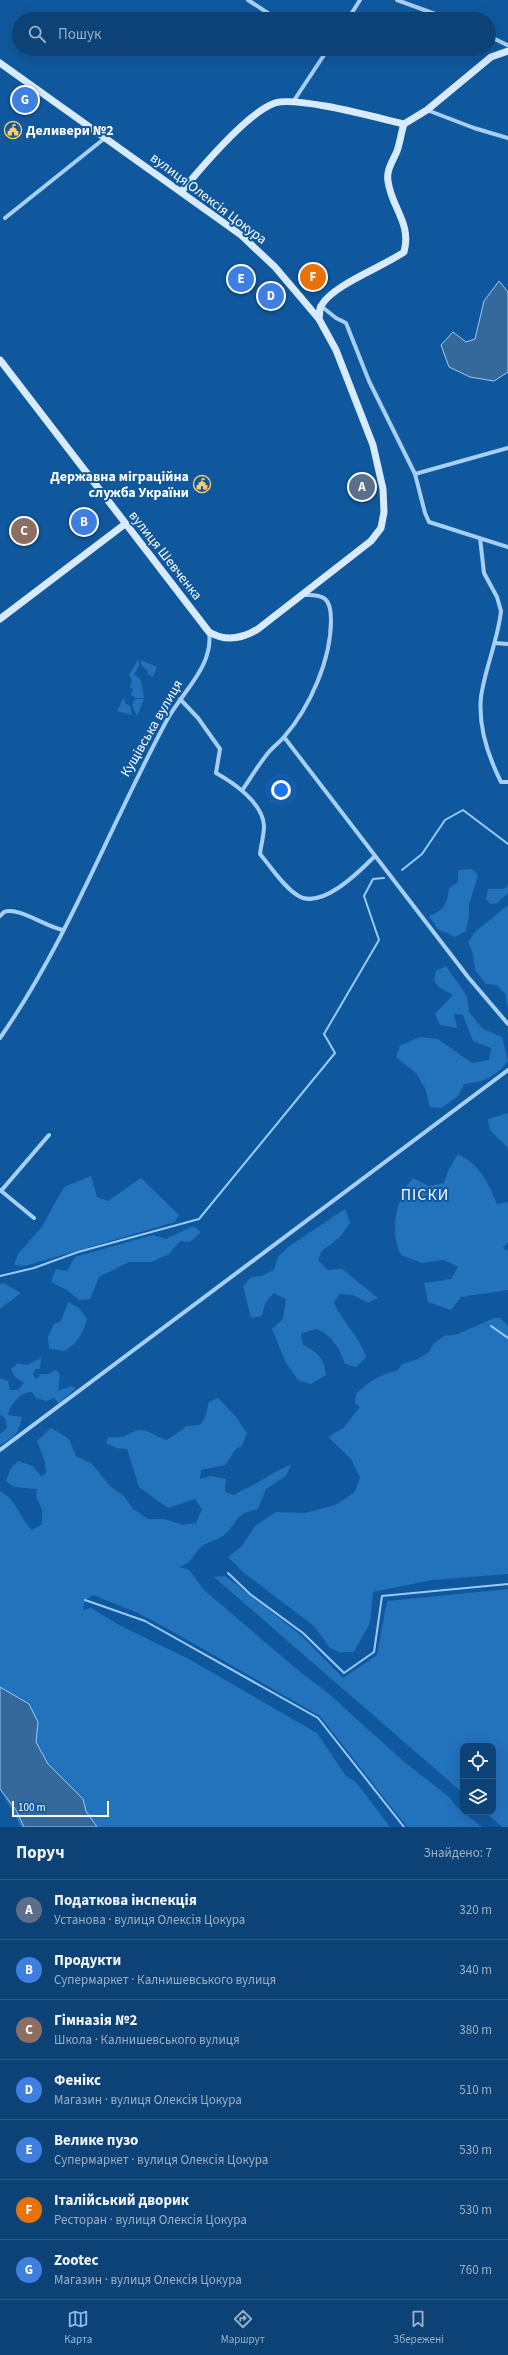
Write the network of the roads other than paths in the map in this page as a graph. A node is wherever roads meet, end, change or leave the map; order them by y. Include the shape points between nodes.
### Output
1 (248, 0) edge
2 (360, 0) edge
3 (397, 0) edge
4 (266, 12) edge
5 (352, 12) edge
6 (430, 12) edge
7 (496, 40) edge
8 (507, 47) edge
9 (496, 54) edge
10 (321, 56) edge
11 (493, 56) edge
12 (0, 64) edge
13 (292, 103) junction
14 (427, 110) junction
15 (404, 124) junction
16 (106, 138) junction
17 (508, 138) edge
18 (181, 192) junction
19 (5, 218) dead end
20 (321, 306) junction
21 (319, 319) junction
22 (0, 360) edge
23 (508, 448) edge
24 (415, 474) junction
25 (125, 524) junction
26 (480, 538) junction
27 (508, 547) edge
28 (301, 596) junction
29 (0, 619) edge
30 (209, 632) junction
31 (495, 643) junction
32 (508, 644) edge
33 (180, 699) junction
34 (284, 737) junction
35 (508, 782) edge
36 (242, 789) junction
37 (374, 857) junction
38 (0, 916) edge
39 (63, 930) junction
40 (508, 1024) edge
41 (0, 1038) edge
42 (508, 1070) edge
43 (49, 1136) dead end
44 (1, 1190) edge
45 (34, 1218) dead end
46 (0, 1450) edge

1 - 4 street
2 - 5 street
3 - 6 street
7 - 8 street
8 - 9 street
10 - 13 street
11 - 14 street
12 - 16 street, вулиця Олексія Цокура
13 - 15 street
13 - 18 street via 275,104 254,117 208,159
14 - 15 street
14 - 17 street
15 - 20 street via 387,180 403,220 407,240 404,252 349,282
16 - 18 street, вулиця Олексія Цокура
16 - 19 street
18 - 21 street, вулиця Олексія Цокура via 254,246 286,278
20 - 21 street
20 - 24 street via 346,323 374,392
21 - 28 street, вулиця Олексія Цокура via 336,350 373,445 383,489 384,512 381,528 371,541
22 - 25 street, вулиця Шевченка
23 - 24 street
24 - 26 street via 418,491 430,522
25 - 29 street
25 - 30 street, вулиця Шевченка
26 - 27 street
26 - 31 street via 484,573 497,597 501,611
28 - 30 street via 247,636 225,638
28 - 34 street via 318,594 326,599 331,607 331,626 321,674 307,703
30 - 33 street, Кущівська вулиця via 210,651 199,673
31 - 32 street
31 - 35 street via 481,697 481,720 491,763 502,782
33 - 36 street via 198,718 220,749 216,772
33 - 39 street, Кущівська вулиця via 138,774
34 - 36 street via 266,755
34 - 37 street
36 - 37 street via 257,808 264,825 260,854 298,896 308,900 323,897 355,875
37 - 40 street
38 - 39 street via 4,912 14,910 46,926
39 - 41 street, Кущівська вулиця via 36,984
42 - 46 street
43 - 44 street
44 - 45 street

